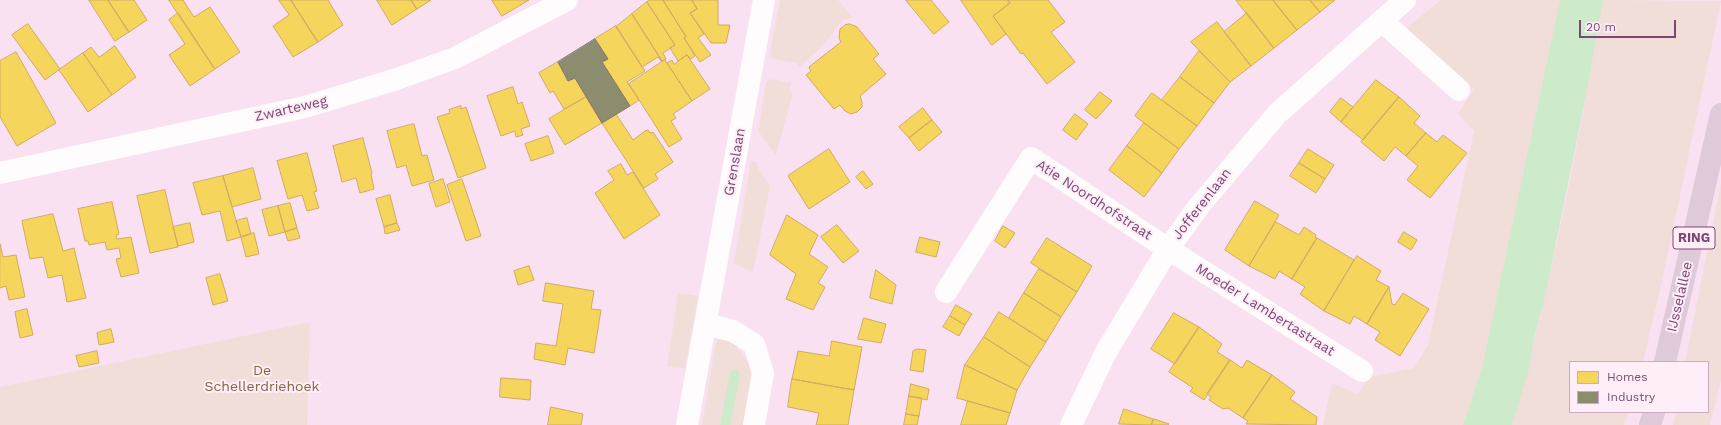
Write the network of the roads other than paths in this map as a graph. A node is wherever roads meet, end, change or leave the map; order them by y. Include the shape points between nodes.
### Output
1 (566, 0) edge
2 (764, 0) edge
3 (1405, 0) edge
4 (1382, 20) junction
5 (1459, 90) dead end
6 (1721, 114) edge
7 (0, 174) edge
8 (1168, 249) junction
9 (946, 292) dead end
10 (706, 324) junction
11 (1665, 361) edge
12 (1362, 372) dead end
13 (1654, 413) edge
14 (687, 425) edge
15 (754, 425) edge
16 (1071, 425) edge
17 (1650, 425) edge

1 - 7 street, Zwarteweg via 455,58 347,95 305,107
2 - 10 street, Grenslaan
3 - 4 street, Jofferenlaan
4 - 5 street
4 - 8 street, Jofferenlaan via 1277,114 1229,169
6 - 11 main road, IJsselallee / RING
8 - 9 street, Atie Noordhofstraat via 1031,158
8 - 12 street, Moeder Lambertastraat
8 - 16 street, Jofferenlaan via 1106,352
10 - 14 street, Grenslaan
10 - 15 street via 733,331 754,344 763,373
13 - 17 main road

